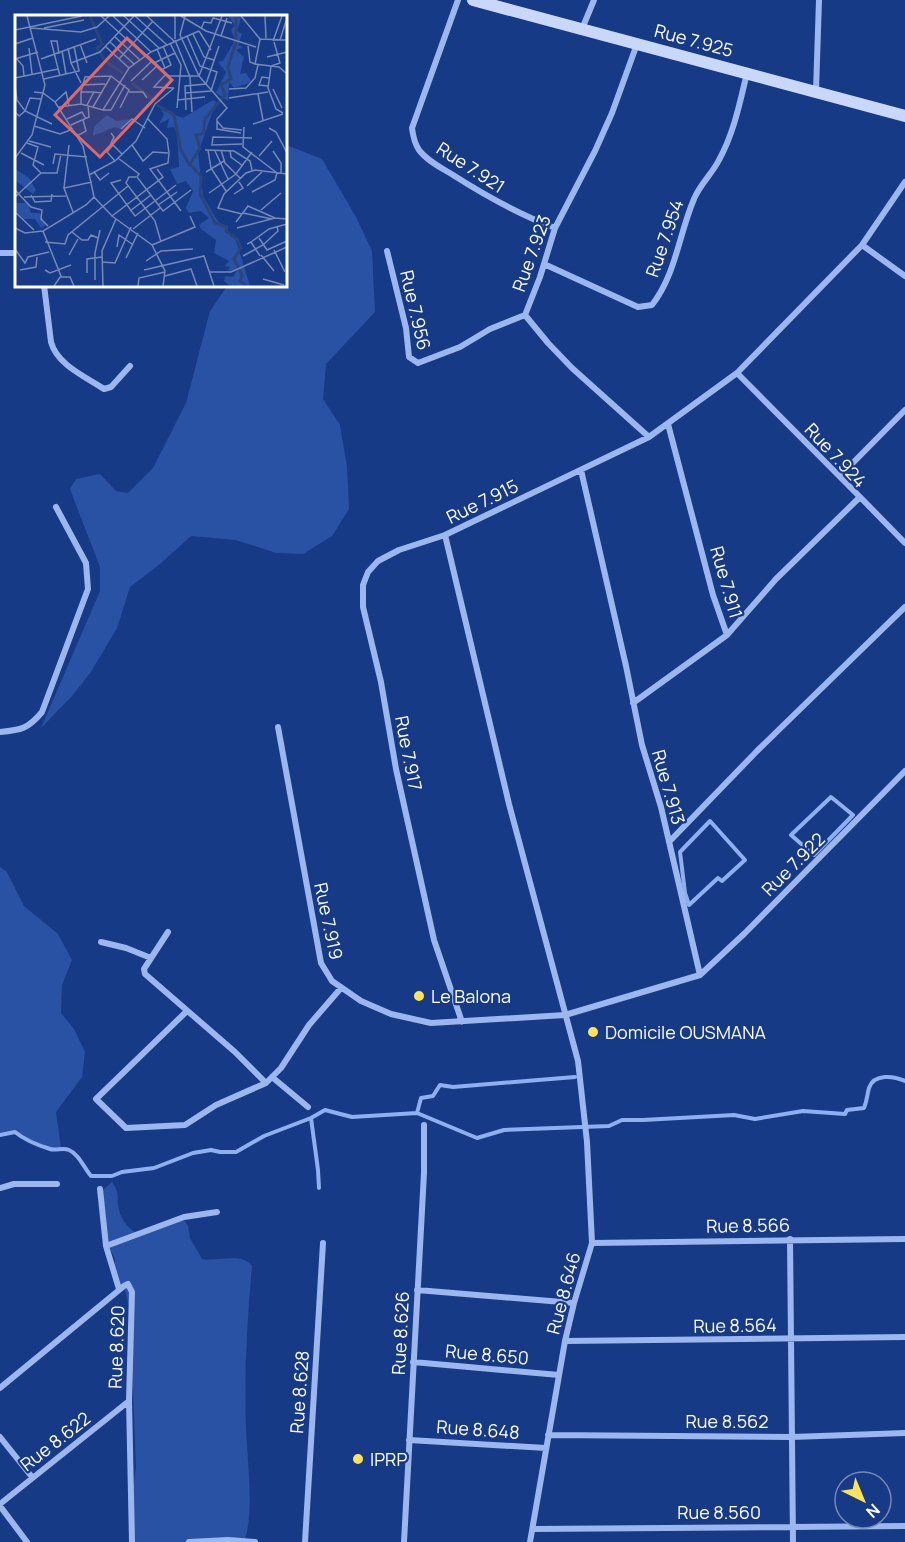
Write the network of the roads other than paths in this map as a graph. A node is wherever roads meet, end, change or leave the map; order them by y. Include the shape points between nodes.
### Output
1 (458, 0) edge
2 (473, 0) edge
3 (594, 0) edge
4 (819, 0) edge
5 (582, 29) junction
6 (638, 44) junction
7 (747, 72) junction
8 (816, 91) junction
9 (905, 116) edge
10 (905, 182) edge
11 (555, 228) junction
12 (862, 245) junction
13 (387, 251) dead end
14 (544, 264) junction
15 (905, 276) edge
16 (44, 286) edge
17 (525, 315) junction
18 (130, 366) dead end
19 (737, 373) junction
20 (905, 410) edge
21 (668, 424) junction
22 (649, 436) junction
23 (581, 470) junction
24 (840, 476) junction
25 (860, 497) junction
26 (56, 507) dead end
27 (445, 535) junction
28 (905, 543) edge
29 (905, 607) edge
30 (727, 635) junction
31 (633, 704) junction
32 (278, 727) dead end
33 (0, 732) edge
34 (905, 771) edge
35 (669, 842) junction
36 (168, 932) dead end
37 (101, 942) dead end
38 (151, 958) junction
39 (700, 975) junction
40 (342, 988) junction
41 (187, 1011) junction
42 (565, 1015) junction
43 (462, 1022) junction
44 (272, 1077) junction
45 (266, 1083) junction
46 (308, 1107) dead end
47 (424, 1125) dead end
48 (57, 1184) dead end
49 (0, 1188) edge
50 (100, 1189) dead end
51 (217, 1212) dead end
52 (790, 1239) junction
53 (905, 1239) edge
54 (323, 1243) dead end
55 (592, 1243) junction
56 (106, 1246) junction
57 (119, 1289) junction
58 (417, 1290) junction
59 (574, 1303) junction
60 (905, 1337) edge
61 (791, 1339) junction
62 (565, 1341) junction
63 (413, 1362) junction
64 (559, 1375) junction
65 (0, 1388) edge
66 (129, 1401) junction
67 (905, 1433) edge
68 (548, 1435) junction
69 (0, 1437) edge
70 (792, 1437) junction
71 (409, 1440) junction
72 (546, 1448) junction
73 (32, 1477) junction
74 (0, 1505) edge
75 (905, 1526) edge
76 (793, 1527) junction
77 (533, 1529) junction
78 (227, 1541) edge
79 (27, 1542) edge
80 (132, 1542) edge
81 (189, 1542) edge
82 (255, 1542) edge
83 (305, 1542) edge
84 (404, 1542) edge
85 (530, 1542) edge
86 (793, 1542) edge

1 - 11 street, Rue 7.921 via 412,129 414,139 419,150 481,193
2 - 5 street, Rue 7.925
3 - 5 street
4 - 8 street
5 - 6 street, Rue 7.925
6 - 7 street, Rue 7.925
6 - 11 street, Rue 7.923 via 596,151
7 - 8 street, Rue 7.925
7 - 14 street, Rue 7.954 via 720,159 694,196 678,251 652,305 638,308
8 - 9 street, Rue 7.925
10 - 12 street, Rue 7.915
11 - 14 street, Rue 7.923
12 - 15 street
12 - 19 street, Rue 7.915
13 - 17 street, Rue 7.956 via 409,357 418,363
14 - 17 street, Rue 7.923
16 - 18 street via 51,342 58,356 104,389 111,387
17 - 22 street, Rue 7.923 via 572,368
19 - 21 street, Rue 7.915
19 - 24 street, Rue 7.924
20 - 24 street
21 - 22 street, Rue 7.915
21 - 30 street, Rue 7.911
22 - 23 street, Rue 7.915
23 - 27 street, Rue 7.915
23 - 31 street, Rue 7.913
24 - 25 street, Rue 7.924
25 - 28 street
25 - 30 street, Rue 7.924 via 776,579
26 - 33 street via 86,563 88,589 42,712 22,730
27 - 42 street, Rue 7.915 via 509,804
27 - 43 street, Rue 7.917 via 378,561 363,585 363,607 434,940
29 - 35 street
30 - 31 street, Rue 7.911
31 - 35 street, Rue 7.913
32 - 40 street, Rue 7.919 via 321,963 332,981
34 - 39 street, Rue 7.922
35 - 39 street, Rue 7.913
36 - 38 street
37 - 38 street
38 - 41 street via 145,974
39 - 42 street
40 - 43 street, Rue 7.919 via 391,1014 431,1023
40 - 44 street via 309,1025
41 - 45 street
41 - 45 street via 96,1099 126,1128 185,1125 216,1105
42 - 43 street, Rue 7.919
42 - 55 street, Rue 8.646 via 580,1070
44 - 45 street
44 - 46 street
47 - 58 street, Rue 8.626
48 - 49 street via 14,1184
50 - 56 street
51 - 56 street via 184,1217
52 - 53 street, Rue 8.566
52 - 55 street, Rue 8.566
52 - 61 street
54 - 83 street, Rue 8.628
55 - 59 street, Rue 8.646
56 - 57 street
57 - 65 street, Rue 8.620
57 - 66 street, Rue 8.620 via 128,1284 132,1292
58 - 59 street
58 - 63 street, Rue 8.626
59 - 62 street, Rue 8.646
60 - 61 street, Rue 8.564
61 - 62 street, Rue 8.564
61 - 70 street
62 - 64 street, Rue 8.646
63 - 64 street, Rue 8.650
63 - 71 street, Rue 8.626
64 - 68 street, Rue 8.646
66 - 73 street, Rue 8.622
66 - 80 street, Rue 8.620
67 - 70 street, Rue 8.562
68 - 70 street, Rue 8.562
68 - 72 street, Rue 8.646
69 - 73 street
70 - 76 street
71 - 72 street, Rue 8.648
71 - 84 street, Rue 8.626
72 - 77 street, Rue 8.646
73 - 74 street, Rue 8.622
74 - 79 street, Rue 8.622
75 - 76 street, Rue 8.560
76 - 77 street, Rue 8.560
76 - 86 street
77 - 85 street, Rue 8.646
78 - 81 street
78 - 82 street

